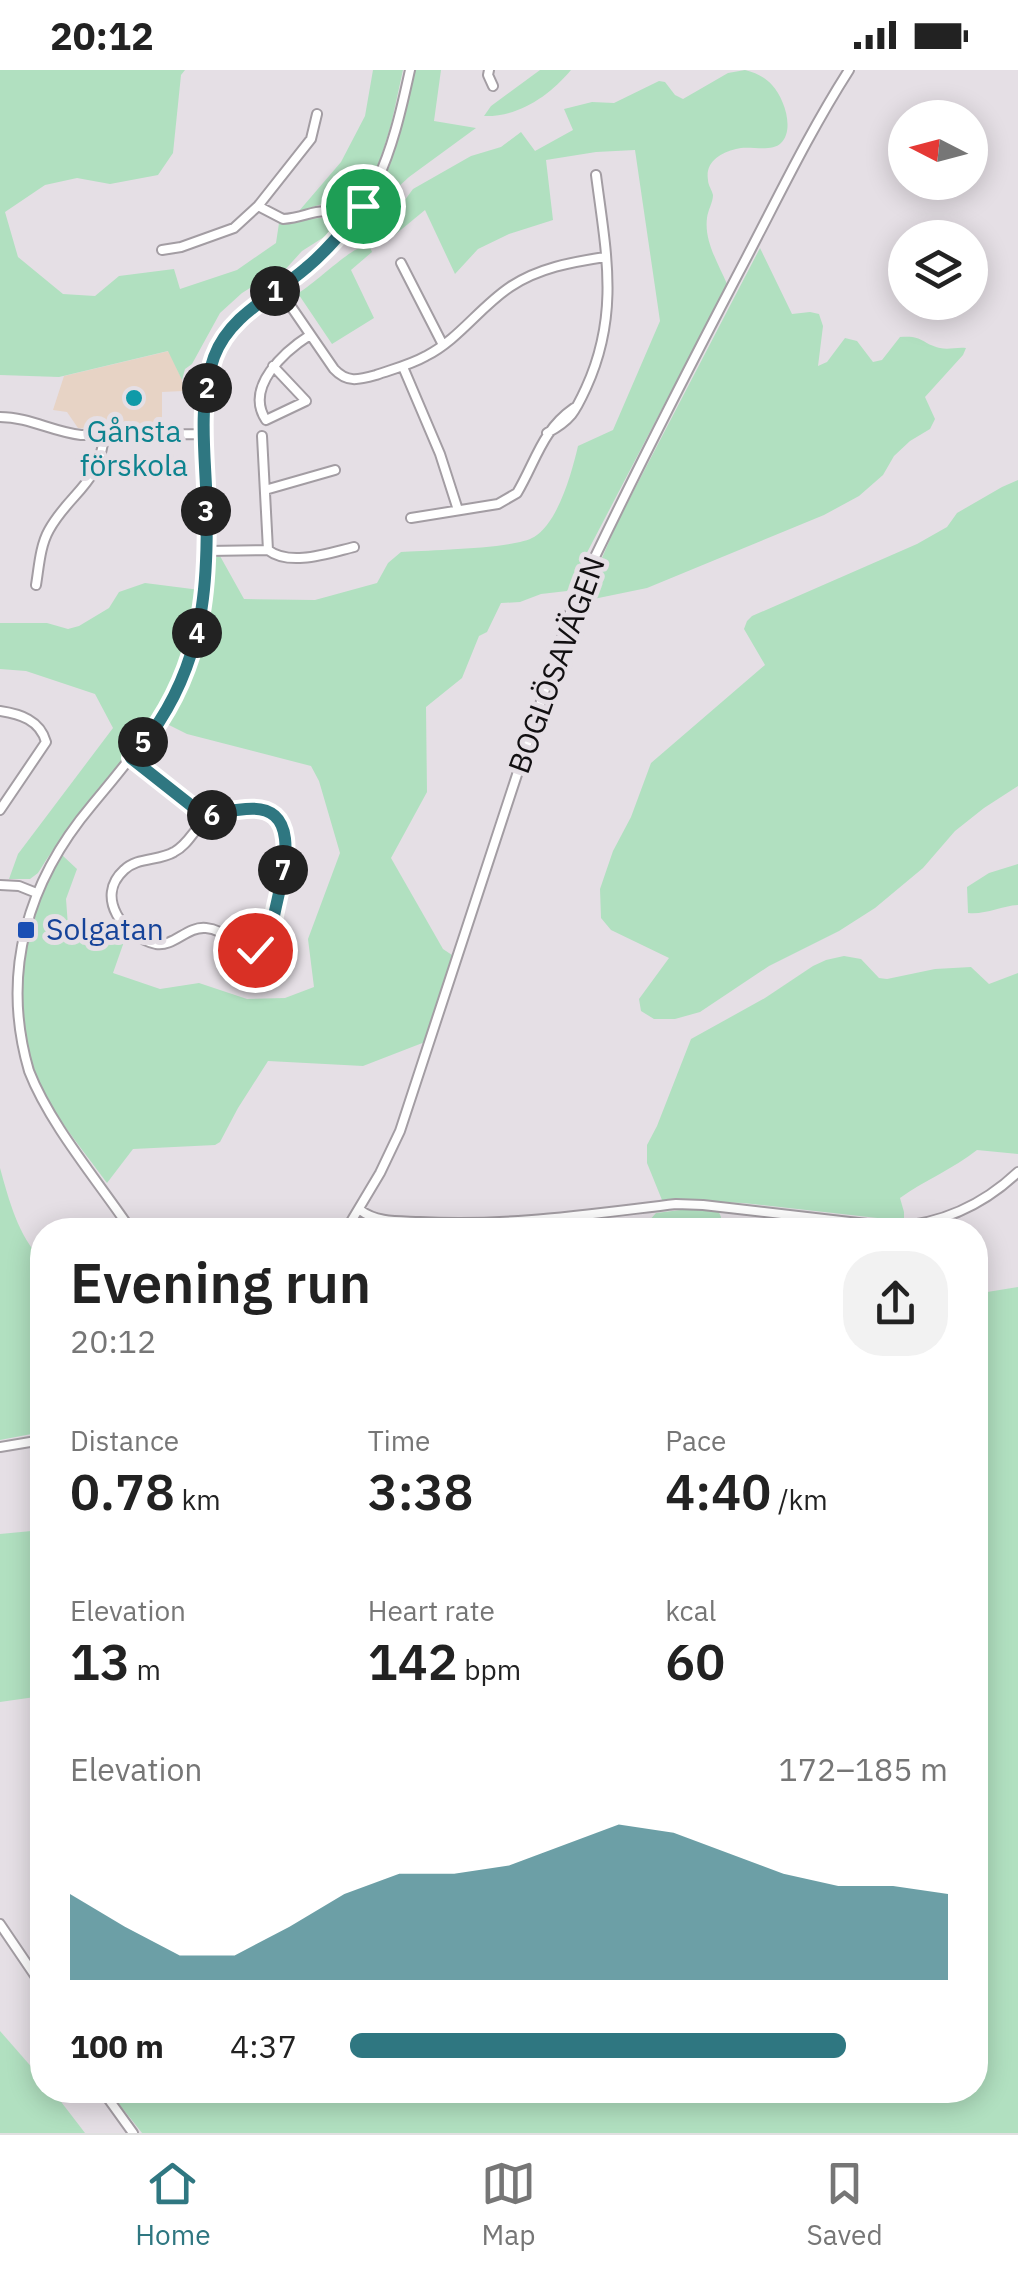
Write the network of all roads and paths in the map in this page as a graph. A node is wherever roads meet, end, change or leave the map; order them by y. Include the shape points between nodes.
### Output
1 (410, 70) edge
2 (489, 70) edge
3 (849, 70) edge
4 (494, 86) dead end
5 (317, 114) dead end
6 (596, 175) dead end
7 (258, 206) junction
8 (351, 222) junction
9 (162, 250) dead end
10 (605, 257) junction
11 (401, 264) dead end
12 (279, 289) junction
13 (310, 335) junction
14 (443, 345) junction
15 (274, 366) junction
16 (402, 367) junction
17 (0, 417) edge
18 (204, 434) junction
19 (104, 435) junction
20 (262, 436) dead end
21 (335, 470) dead end
22 (266, 490) junction
23 (458, 510) junction
24 (410, 518) dead end
25 (354, 547) dead end
26 (268, 550) junction
27 (207, 551) junction
28 (36, 584) dead end
29 (0, 711) edge
30 (131, 758) junction
31 (0, 810) edge
32 (207, 818) junction
33 (0, 885) edge
34 (34, 892) junction
35 (1018, 1172) edge
36 (360, 1210) junction
37 (122, 1218) edge
38 (354, 1218) edge
39 (375, 1218) edge
40 (561, 1218) edge
41 (815, 1218) edge
42 (946, 1218) edge
43 (30, 1442) edge
44 (0, 1447) edge
45 (0, 1924) edge
46 (30, 1968) edge
47 (111, 2103) edge
48 (133, 2133) edge

1 - 8 street via 387,162
2 - 4 street
3 - 36 street, BOGLÖSAVÄGEN via 574,601 400,1131
5 - 7 street via 311,138
6 - 10 street
7 - 8 street via 282,219 321,210
7 - 9 street via 234,228
8 - 12 street
10 - 14 street via 566,263 512,285
10 - 23 street via 606,326 578,405 547,433 517,494
11 - 14 street
12 - 13 street
12 - 18 street via 252,308 214,356
13 - 15 street
13 - 16 street via 342,378 359,380
14 - 16 street
15 - 15 street via 262,389 266,420 306,402
16 - 23 street
17 - 19 street
18 - 19 street
18 - 27 street
19 - 28 street via 93,475 44,538
20 - 22 street
21 - 22 street
22 - 26 street
23 - 24 street
25 - 26 street via 299,557
26 - 27 street
27 - 30 street via 205,595 187,664
29 - 31 street via 40,727 46,742
30 - 32 street
30 - 34 street via 57,849
32 - 32 street via 176,852 136,862 118,876 116,916 132,933 158,944 207,928 247,949 269,948 283,879 281,822 258,808
33 - 34 street
34 - 37 street via 16,965 16,1014 28,1069
35 - 42 street
36 - 38 street, BOGLÖSAVÄGEN
36 - 39 street
40 - 41 street via 676,1204
43 - 44 street
45 - 46 street
47 - 48 street

